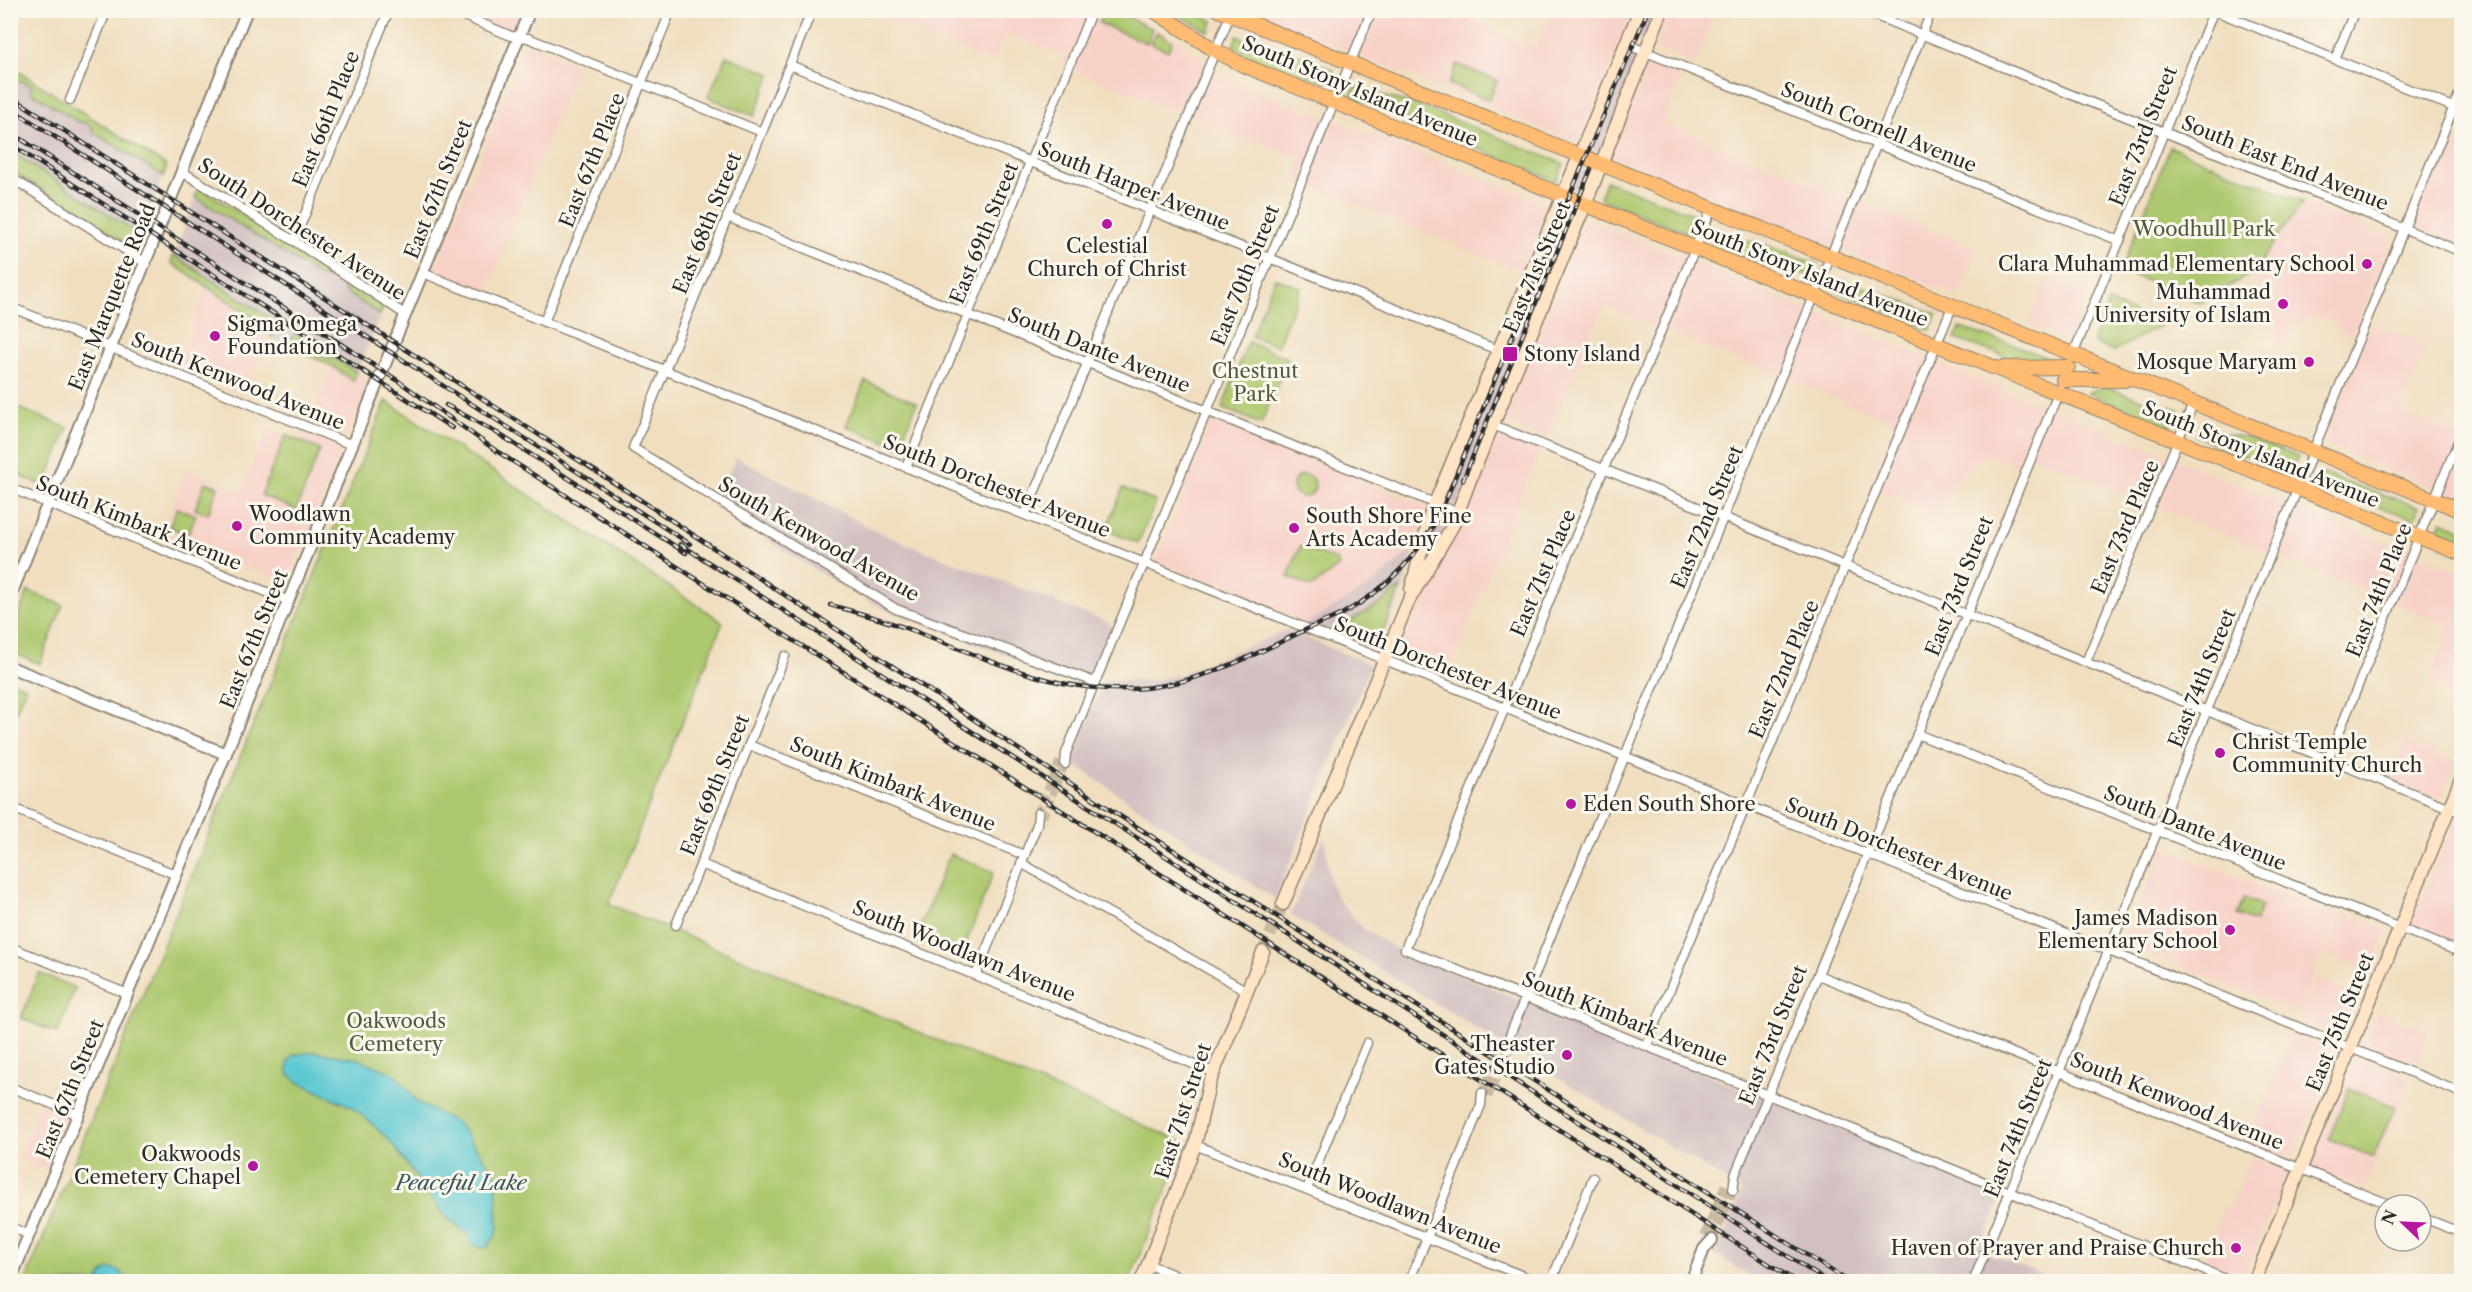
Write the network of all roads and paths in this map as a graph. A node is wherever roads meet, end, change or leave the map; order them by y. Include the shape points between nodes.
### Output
1 (107, 10) edge
2 (247, 10) edge
3 (388, 10) edge
4 (450, 10) edge
5 (530, 10) edge
6 (671, 10) edge
7 (812, 10) edge
8 (1092, 10) edge
9 (1153, 10) edge
10 (1372, 10) edge
11 (1640, 10) edge
12 (1662, 10) edge
13 (1861, 10) edge
14 (1932, 10) edge
15 (2355, 10) edge
16 (2214, 11) edge
17 (1225, 13) edge
18 (1923, 35) junction
19 (520, 37) junction
20 (1626, 44) junction
21 (1216, 51) junction
22 (1646, 51) junction
23 (2335, 59) junction
24 (790, 64) junction
25 (1350, 65) junction
26 (641, 83) junction
27 (2462, 87) edge
28 (70, 100) dead end
29 (1334, 103) junction
30 (2453, 107) junction
31 (762, 132) junction
32 (2164, 132) junction
33 (1878, 144) junction
34 (1578, 157) junction
35 (1030, 162) junction
36 (1600, 166) junction
37 (181, 171) junction
38 (10, 177) edge
39 (1561, 195) junction
40 (1585, 205) junction
41 (1149, 210) junction
42 (1711, 210) junction
43 (727, 217) junction
44 (2404, 228) junction
45 (294, 241) junction
46 (2120, 241) junction
47 (1696, 248) junction
48 (2462, 252) edge
49 (1270, 258) junction
50 (1832, 258) junction
51 (146, 263) junction
52 (423, 273) junction
53 (1816, 296) junction
54 (10, 307) edge
55 (1952, 307) junction
56 (406, 315) junction
57 (968, 315) junction
58 (544, 322) junction
59 (1936, 344) junction
60 (112, 348) junction
61 (1500, 351) junction
62 (1087, 363) junction
63 (2068, 367) junction
64 (1994, 368) junction
65 (664, 370) junction
66 (2133, 380) junction
67 (2058, 393) junction
68 (2193, 404) junction
69 (1207, 412) junction
70 (1493, 425) junction
71 (2462, 432) edge
72 (2178, 442) junction
73 (352, 445) junction
74 (633, 448) joint
75 (2313, 452) junction
76 (906, 467) junction
77 (1604, 469) junction
78 (10, 488) edge
79 (2298, 490) junction
80 (2434, 500) junction
81 (1435, 503) junction
82 (49, 504) junction
83 (2462, 511) edge
84 (1459, 513) junction
85 (1025, 515) junction
86 (1725, 517) junction
87 (2419, 537) junction
88 (2462, 554) edge
89 (1144, 563) junction
90 (1845, 566) junction
91 (10, 597) edge
92 (1409, 600) junction
93 (289, 601) junction
94 (1967, 613) junction
95 (785, 656) dead end
96 (1384, 660) junction
97 (2086, 662) junction
98 (10, 667) edge
99 (1095, 682) junction
100 (1504, 708) junction
101 (2207, 711) junction
102 (1917, 734) junction
103 (749, 744) junction
104 (226, 754) junction
105 (1625, 757) junction
106 (1064, 759) tunnel mouth
107 (2328, 759) junction
108 (2462, 777) edge
109 (1746, 805) junction
110 (10, 807) edge
111 (2449, 808) junction
112 (2462, 813) edge
113 (1041, 815) tunnel mouth
114 (2158, 831) junction
115 (1868, 854) junction
116 (1023, 859) junction
117 (701, 864) junction
118 (177, 875) junction
119 (1282, 904) tunnel mouth
120 (676, 925) dead end
121 (2400, 928) junction
122 (10, 946) edge
123 (1405, 949) joint
124 (2108, 951) junction
125 (1263, 952) tunnel mouth
126 (2462, 953) edge
127 (976, 975) junction
128 (1818, 975) junction
129 (1247, 991) junction
130 (128, 994) junction
131 (1526, 998) junction
132 (1367, 1043) dead end
133 (1647, 1045) junction
134 (1504, 1048) tunnel mouth
135 (2350, 1048) junction
136 (2059, 1071) junction
137 (1213, 1072) junction
138 (10, 1087) edge
139 (2462, 1093) edge
140 (1768, 1094) junction
141 (1485, 1095) tunnel mouth
142 (79, 1115) junction
143 (1195, 1145) junction
144 (2300, 1169) junction
145 (1593, 1178) dead end
146 (1729, 1188) tunnel mouth
147 (1307, 1190) junction
148 (2009, 1191) junction
149 (2373, 1198) edge
150 (2433, 1222) edge
151 (10, 1227) edge
152 (2462, 1233) edge
153 (30, 1235) junction
154 (1427, 1237) junction
155 (1707, 1242) tunnel mouth
156 (1148, 1264) junction
157 (10, 1281) edge
158 (1141, 1281) edge
159 (1190, 1281) edge
160 (1409, 1281) edge
161 (1538, 1281) edge
162 (1551, 1281) edge
163 (1691, 1281) edge
164 (1973, 1281) edge
165 (2233, 1281) edge
166 (2253, 1281) edge

1 - 28 street
2 - 37 street, East Marquette Road
3 - 45 street, East 66th Place
4 - 19 street
5 - 19 street, East 67th Street
6 - 26 street, East 67th Place
7 - 24 street, East 68th Street
8 - 35 street, East 69th Street
9 - 21 highway, South Stony Island Avenue
10 - 25 street, East 70th Street
11 - 20 main road, East 71st Street
12 - 22 main road, East 71st Street
13 - 18 street, South East End Avenue
14 - 18 street, East 72nd Street
15 - 23 street
16 - 23 street
16 - 32 street, East 73rd Street
17 - 21 street
17 - 25 highway, South Stony Island Avenue
18 - 32 street, South East End Avenue
18 - 33 street, East 72nd Street
19 - 26 street
19 - 52 street, East 67th Street
20 - 22 street, South Cornell Avenue
20 - 34 main road, East 71st Street
21 - 29 highway, South Stony Island Avenue
21 - 41 street
22 - 33 street, South Cornell Avenue
22 - 36 main road, East 71st Street
23 - 30 street
24 - 31 street, East 68th Street
24 - 35 street, South Harper Avenue
25 - 29 street, East 70th Street
25 - 34 highway, South Stony Island Avenue
26 - 31 street
26 - 58 street, East 67th Place
27 - 30 street, East 74th Street
29 - 39 highway, South Stony Island Avenue
29 - 49 street, East 70th Street
30 - 44 street, East 74th Street
31 - 43 street, East 68th Street
32 - 44 street, South East End Avenue
32 - 46 street, East 73rd Street
33 - 46 street, South Cornell Avenue
33 - 50 street, East 72nd Street
34 - 36 highway, South Stony Island Avenue
34 - 39 main road, East 71st Street
35 - 41 street, South Harper Avenue
35 - 57 street, East 69th Street
36 - 40 main road, East 71st Street
36 - 42 highway, South Stony Island Avenue
37 - 45 street, South Dorchester Avenue
37 - 51 street, East Marquette Road
38 - 51 street
39 - 40 highway, South Stony Island Avenue
39 - 61 main road, East 71st Street
40 - 47 highway, South Stony Island Avenue
40 - 70 main road, East 71st Street
41 - 49 street, South Harper Avenue
41 - 62 street
42 - 47 street, East 71st Place
42 - 50 highway, South Stony Island Avenue
43 - 57 street, South Dante Avenue
43 - 65 street, East 68th Street
44 - 48 street, South East End Avenue
44 - 75 street, East 74th Street
45 - 56 street, South Dorchester Avenue
46 - 63 street, East 73rd Street
47 - 53 highway, South Stony Island Avenue
47 - 77 street, East 71st Place
49 - 61 street, South Harper Avenue
49 - 69 street, East 70th Street
50 - 53 street, East 72nd Street
50 - 55 highway, South Stony Island Avenue
51 - 60 street, East Marquette Road
52 - 56 street, East 67th Street
52 - 58 street, South Dorchester Avenue
53 - 59 highway, South Stony Island Avenue
53 - 86 street, East 72nd Street
54 - 60 street, South Kenwood Avenue
55 - 59 street, East 72nd Place
55 - 63 highway, South Stony Island Avenue
56 - 73 street, East 67th Street
57 - 62 street, South Dante Avenue
57 - 76 street, East 69th Street
58 - 65 street, South Dorchester Avenue
59 - 64 highway, South Stony Island Avenue
59 - 90 street, East 72nd Place
60 - 73 street, South Kenwood Avenue
60 - 82 street, East Marquette Road
61 - 81 main road, East 71st Street
62 - 69 street, South Dante Avenue
62 - 85 street
63 - 64 highway
63 - 66 highway
63 - 66 highway, South Stony Island Avenue
63 - 67 street, East 73rd Street
64 - 67 highway, South Stony Island Avenue
65 - 74 street, East 68th Street
65 - 76 street, South Dorchester Avenue
66 - 68 highway, South Stony Island Avenue
67 - 72 highway, South Stony Island Avenue
67 - 94 street, East 73rd Street
68 - 72 street, East 73rd Place
68 - 75 highway, South Stony Island Avenue
69 - 81 street, South Dante Avenue
69 - 89 street, East 70th Street
70 - 77 street
70 - 84 main road, East 71st Street
71 - 80 street, East 74th Place
72 - 79 highway, South Stony Island Avenue
72 - 97 street, East 73rd Place
73 - 93 street, East 67th Street
74 - 99 street, South Kenwood Avenue via 896,609
75 - 79 street, East 74th Street
75 - 80 highway, South Stony Island Avenue
76 - 85 street, South Dorchester Avenue
77 - 86 street
77 - 100 street, East 71st Place
78 - 82 street, South Kimbark Avenue
79 - 87 highway, South Stony Island Avenue
79 - 101 street, East 74th Street
80 - 83 highway, South Stony Island Avenue
80 - 87 street, East 74th Place
81 - 84 street, South Dante Avenue
81 - 92 main road, East 71st Street
82 - 91 street, East Marquette Road
82 - 93 street, South Kimbark Avenue
84 - 92 main road, East 71st Street
85 - 89 street, South Dorchester Avenue
86 - 90 street
86 - 105 street, East 72nd Street
87 - 88 highway, South Stony Island Avenue
87 - 107 street, East 74th Place
89 - 96 street, South Dorchester Avenue
89 - 99 street, East 70th Street
90 - 94 street
90 - 109 street, East 72nd Place
92 - 96 main road, East 71st Street
93 - 104 street, East 67th Street
94 - 97 street
94 - 102 street, East 73rd Street
95 - 103 street, East 69th Street
96 - 100 street, South Dorchester Avenue
96 - 119 main road, East 71st Street
97 - 101 street
98 - 104 street
99 - 106 street, East 70th Street
100 - 105 street, South Dorchester Avenue
100 - 123 street, East 71st Place
101 - 107 street
101 - 114 street, East 74th Street
102 - 114 street, South Dante Avenue
102 - 115 street, East 73rd Street
103 - 116 street, South Kimbark Avenue
103 - 117 street, East 69th Street
104 - 118 street, East 67th Street
105 - 109 street, South Dorchester Avenue
105 - 131 street, East 72nd Street
107 - 111 street
108 - 111 main road, East 75th Street
109 - 115 street, South Dorchester Avenue
109 - 133 street, East 72nd Place
110 - 118 street
111 - 112 street
111 - 121 main road, East 75th Street
113 - 116 street
114 - 121 street, South Dante Avenue
114 - 124 street, East 74th Street
115 - 124 street, South Dorchester Avenue
115 - 128 street, East 73rd Street
116 - 127 street
116 - 129 street, South Kimbark Avenue
117 - 120 street, East 69th Street
117 - 127 street, South Woodlawn Avenue
118 - 130 street, East 67th Street
121 - 126 street, South Dante Avenue
121 - 135 main road, East 75th Street
122 - 130 street
123 - 131 street, South Kimbark Avenue
124 - 135 street, South Dorchester Avenue
124 - 136 street, East 74th Street
125 - 129 main road, East 71st Street
127 - 137 street, South Woodlawn Avenue
128 - 136 street, South Kenwood Avenue
128 - 140 street, East 73rd Street
129 - 137 main road, East 71st Street
130 - 142 street, East 67th Street
131 - 133 street, South Kimbark Avenue
131 - 134 street, East 72nd Street
132 - 147 street
133 - 140 street, South Kimbark Avenue
135 - 139 street, South Dorchester Avenue
135 - 144 main road, East 75th Street
136 - 144 street, South Kenwood Avenue
136 - 148 street, East 74th Street
137 - 143 main road, East 71st Street
138 - 142 street
140 - 146 street, East 73rd Street
140 - 148 street, South Kimbark Avenue
141 - 154 street
142 - 153 street, East 67th Street
143 - 147 street, South Woodlawn Avenue
143 - 156 main road, East 71st Street
144 - 149 street, South Kenwood Avenue
144 - 166 main road, East 75th Street
145 - 162 street
147 - 154 street, South Woodlawn Avenue
148 - 164 street, East 74th Street
148 - 165 street, South Kimbark Avenue
150 - 152 street
151 - 153 street
153 - 157 street, East 67th Street
154 - 160 street
154 - 161 street, South Woodlawn Avenue
155 - 163 street
156 - 158 main road, East 71st Street
156 - 159 street

